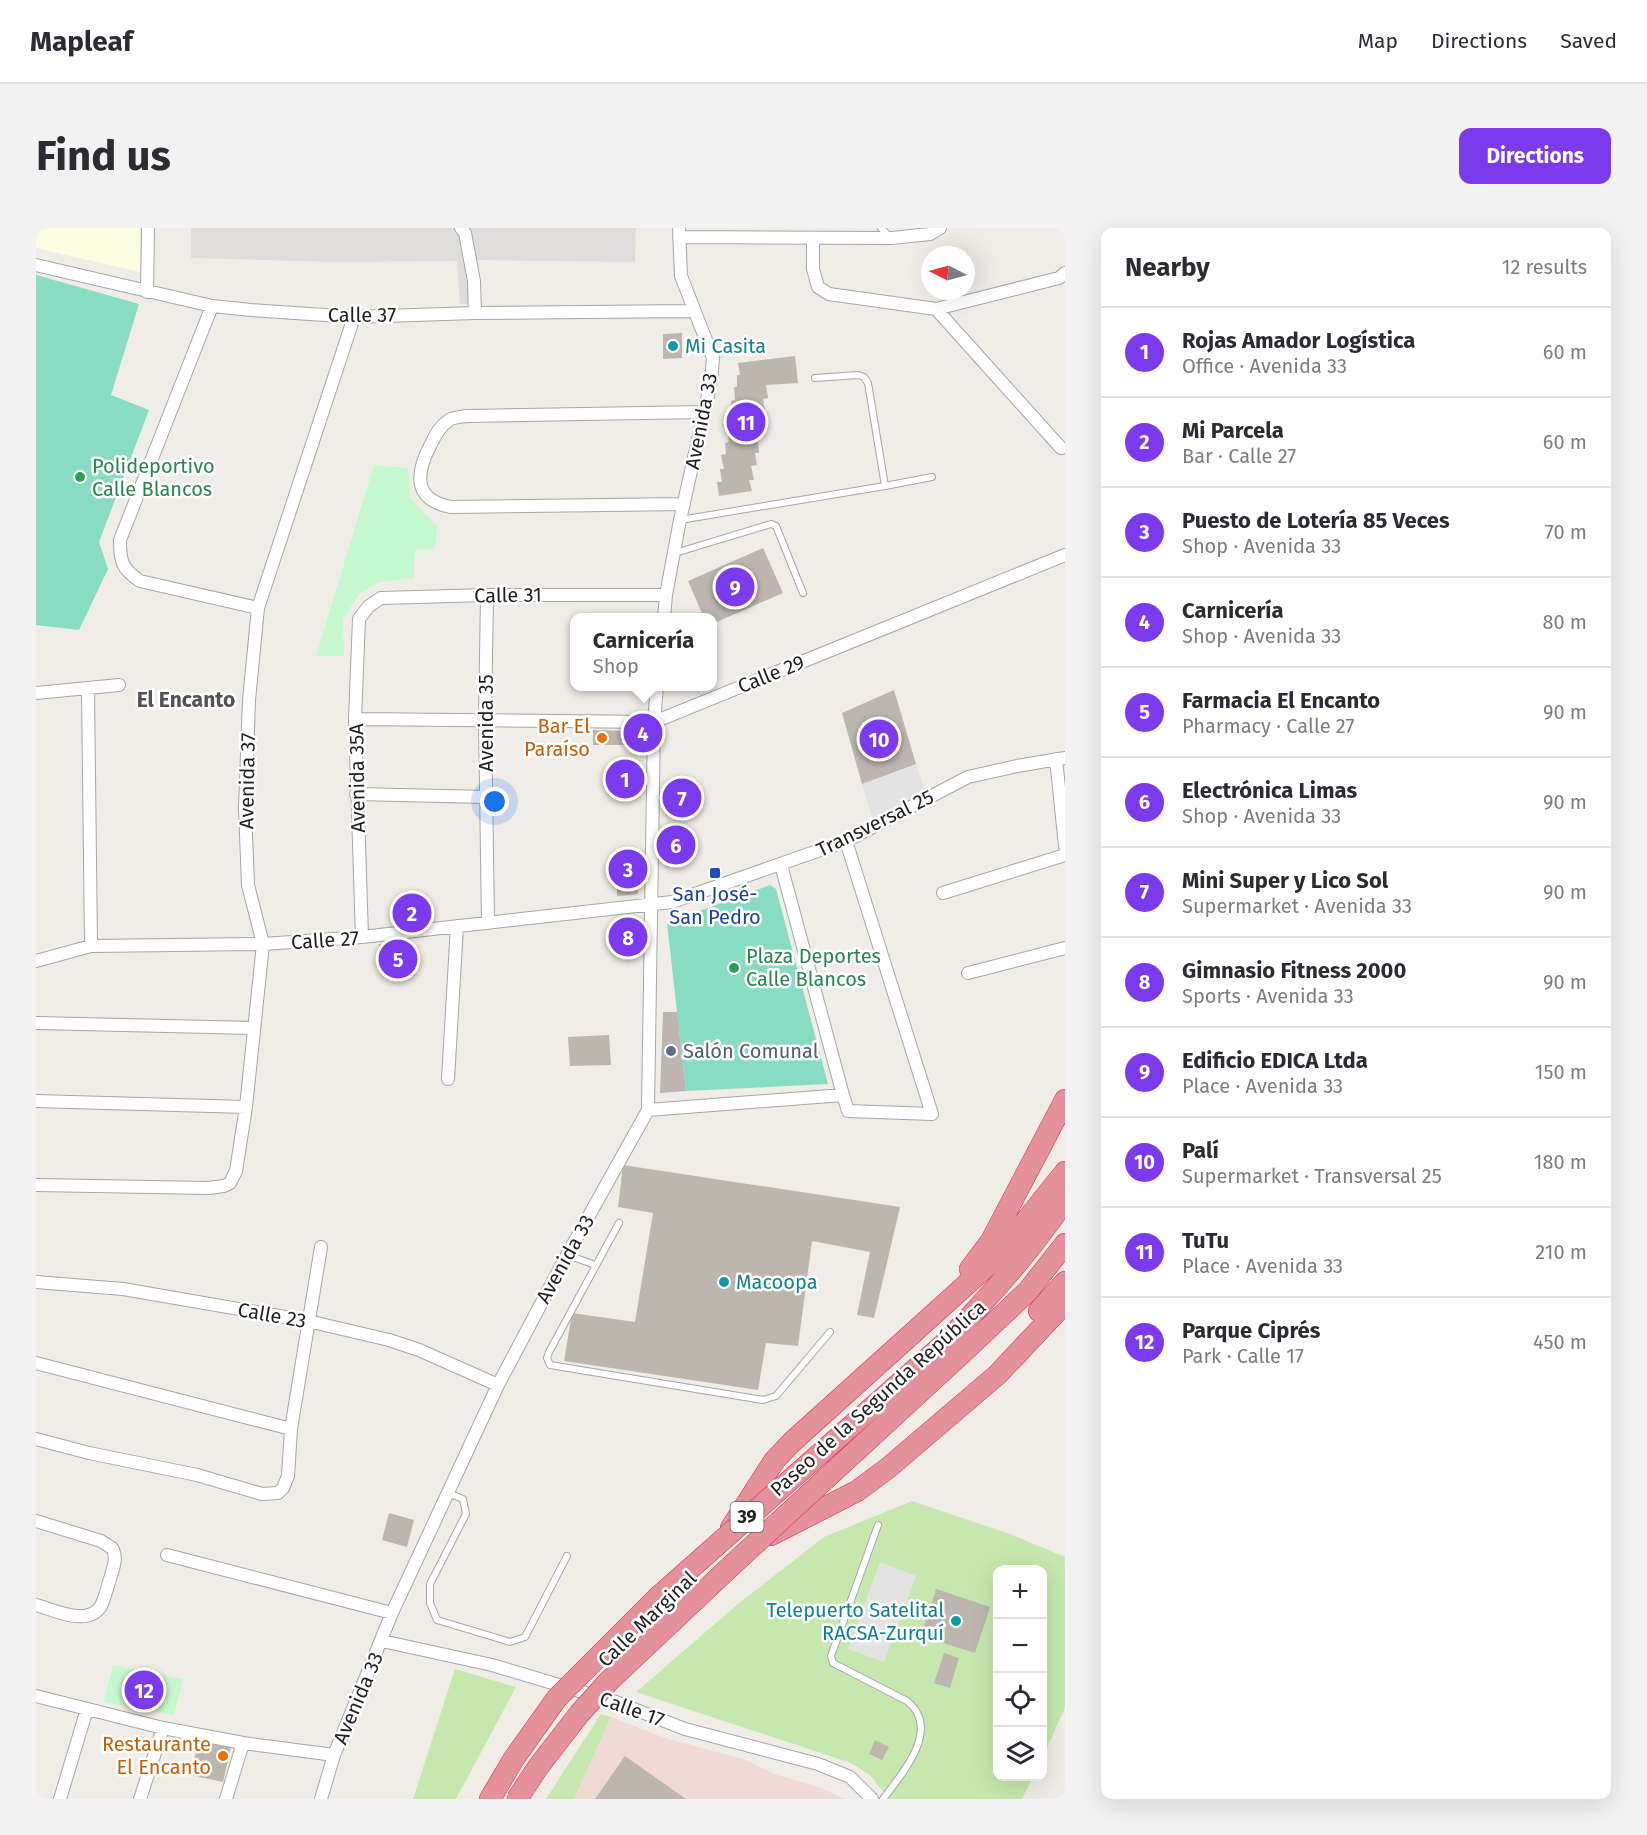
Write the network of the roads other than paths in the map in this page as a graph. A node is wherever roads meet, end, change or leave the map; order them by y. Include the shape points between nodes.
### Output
1 (148, 228) edge
2 (461, 228) edge
3 (880, 228) edge
4 (940, 228) edge
5 (679, 232) edge
6 (892, 238) junction
7 (813, 239) junction
8 (36, 265) edge
9 (1063, 278) edge
10 (147, 292) junction
11 (212, 306) junction
12 (936, 309) junction
13 (693, 310) junction
14 (475, 313) junction
15 (354, 317) junction
16 (815, 378) dead end
17 (704, 412) junction
18 (1061, 448) dead end
19 (932, 477) dead end
20 (885, 486) junction
21 (684, 504) junction
22 (680, 520) junction
23 (674, 553) junction
24 (1065, 555) edge
25 (803, 592) dead end
26 (487, 595) junction
27 (666, 595) junction
28 (258, 608) junction
29 (664, 613) edge
30 (359, 619) joint
31 (119, 685) dead end
32 (88, 688) junction
33 (657, 691) edge
34 (36, 693) edge
35 (355, 719) junction
36 (485, 719) junction
37 (654, 722) junction
38 (1061, 758) edge
39 (356, 794) junction
40 (486, 797) junction
41 (846, 841) junction
42 (1065, 846) edge
43 (1065, 855) edge
44 (781, 865) junction
45 (943, 893) dead end
46 (651, 905) junction
47 (488, 923) junction
48 (457, 926) junction
49 (362, 937) junction
50 (263, 944) junction
51 (91, 946) junction
52 (1065, 948) edge
53 (36, 961) edge
54 (968, 973) dead end
55 (36, 1023) edge
56 (254, 1028) junction
57 (448, 1079) dead end
58 (843, 1095) junction
59 (1065, 1100) edge
60 (36, 1101) edge
61 (246, 1107) junction
62 (648, 1110) junction
63 (1065, 1172) edge
64 (36, 1185) edge
65 (1065, 1200) edge
66 (619, 1223) dead end
67 (1065, 1244) edge
68 (321, 1247) dead end
69 (567, 1255) junction
70 (595, 1265) junction
71 (36, 1282) edge
72 (1065, 1282) edge
73 (1065, 1303) edge
74 (308, 1321) junction
75 (922, 1325) junction
76 (830, 1332) dead end
77 (951, 1350) junction
78 (36, 1363) edge
79 (498, 1385) junction
80 (945, 1418) junction
81 (291, 1429) junction
82 (36, 1439) edge
83 (448, 1493) junction
84 (36, 1521) edge
85 (878, 1525) dead end
86 (167, 1555) dead end
87 (567, 1556) dead end
88 (717, 1560) junction
89 (36, 1605) edge
90 (392, 1613) junction
91 (382, 1641) junction
92 (580, 1691) junction
93 (36, 1696) edge
94 (87, 1709) junction
95 (163, 1728) junction
96 (243, 1743) junction
97 (334, 1755) junction
98 (60, 1799) edge
99 (140, 1799) edge
100 (226, 1799) edge
101 (321, 1799) edge
102 (490, 1799) edge
103 (498, 1799) edge
104 (508, 1799) edge
105 (518, 1799) edge
106 (872, 1799) edge
107 (883, 1799) edge

1 - 10 street
2 - 14 street via 474,281
3 - 6 lane
4 - 6 street via 930,234
5 - 7 street
5 - 13 street, Avenida 33 via 681,276
6 - 7 street
7 - 12 street via 813,269 818,287 829,294
8 - 10 street, Calle 37
9 - 12 street
10 - 11 street, Calle 37
11 - 15 street, Calle 37
11 - 28 street via 120,540 120,558 128,573 141,581
12 - 18 street
13 - 14 street, Calle 37
13 - 17 street, Avenida 33 via 712,358
14 - 15 street, Calle 37
15 - 28 street, Avenida 37
16 - 20 lane via 858,375 868,383
17 - 21 street, Avenida 33
17 - 21 street via 452,418 439,429 420,475 423,493 435,504 451,507
19 - 20 lane
20 - 22 lane
21 - 22 street, Avenida 33
22 - 23 street, Avenida 33
23 - 25 lane via 771,524 776,526
23 - 27 street, Avenida 33
24 - 37 street, Calle 29
26 - 27 street, Calle 31
26 - 30 street, Calle 31 via 381,598
26 - 36 street, Avenida 35
27 - 29 street, Avenida 33
28 - 50 street, Avenida 37 via 249,700 245,808 248,885
30 - 35 street, Avenida 35A
31 - 32 street
32 - 34 street
32 - 51 street
33 - 37 street, Avenida 33
35 - 36 street, Calle 29
35 - 39 street, Avenida 35A
36 - 37 street, Calle 29
36 - 40 street, Avenida 35
37 - 46 street, Avenida 33
38 - 41 street, Transversal 25 via 968,777
38 - 42 street
39 - 40 street
39 - 49 street, Avenida 35A
40 - 47 street, Avenida 35
41 - 44 street, Transversal 25
41 - 58 street via 932,1114 848,1111
43 - 45 street
44 - 46 street, Transversal 25 via 672,902
44 - 58 street
46 - 47 street, Calle 27
46 - 62 street, Avenida 33
47 - 48 street, Calle 27
48 - 49 street, Calle 27
48 - 57 street
49 - 50 street, Calle 27
50 - 51 street, Calle 27
50 - 56 street, Avenida 37
51 - 53 street, Calle 27
52 - 54 street
55 - 56 street
56 - 61 street, Avenida 37
58 - 62 street
59 - 75 highway via 991,1241
60 - 61 street
61 - 64 street, Avenida 37 via 236,1171 224,1186
62 - 69 street, Avenida 33
63 - 75 highway via 997,1257
65 - 77 highway, Paseo de la Segunda República / 39
66 - 70 lane
67 - 77 highway, Paseo de la Segunda República / 39 via 1028,1291
68 - 74 street
69 - 70 lane
69 - 79 street, Avenida 33
70 - 76 lane via 549,1352 548,1362 553,1366 763,1400 776,1396
71 - 74 street, Calle 23 via 123,1289
72 - 80 highway
73 - 80 highway via 998,1375
74 - 79 street, Calle 23 via 419,1350
74 - 81 street
75 - 88 highway via 774,1461
77 - 102 highway, Paseo de la Segunda República / 39, bridge via 665,1590 557,1698
77 - 105 highway, Paseo de la Segunda República / 39, bridge via 609,1681 538,1767
78 - 81 street
79 - 83 street, Avenida 33
80 - 88 highway via 856,1491
81 - 82 street via 288,1476 283,1488 262,1494 197,1475
83 - 87 lane via 464,1499 466,1514 430,1584 430,1603 437,1620 510,1642 525,1637
83 - 90 street, Avenida 33
84 - 89 street via 101,1541 114,1550 104,1598 92,1615 80,1617
85 - 107 lane via 831,1656 835,1664 907,1701 918,1718 918,1745 908,1766
86 - 90 street
88 - 92 street, Calle Marginal
90 - 91 street, Avenida 33
91 - 92 street, Calle 17 via 492,1665
91 - 97 street, Avenida 33
92 - 103 street, Calle Marginal
92 - 104 street, Calle Marginal
92 - 106 street, Calle 17 via 685,1728 833,1769 850,1777
93 - 94 street
94 - 95 street
94 - 98 street
95 - 96 street
95 - 99 street
96 - 97 street
96 - 100 street
97 - 101 street, Avenida 33

